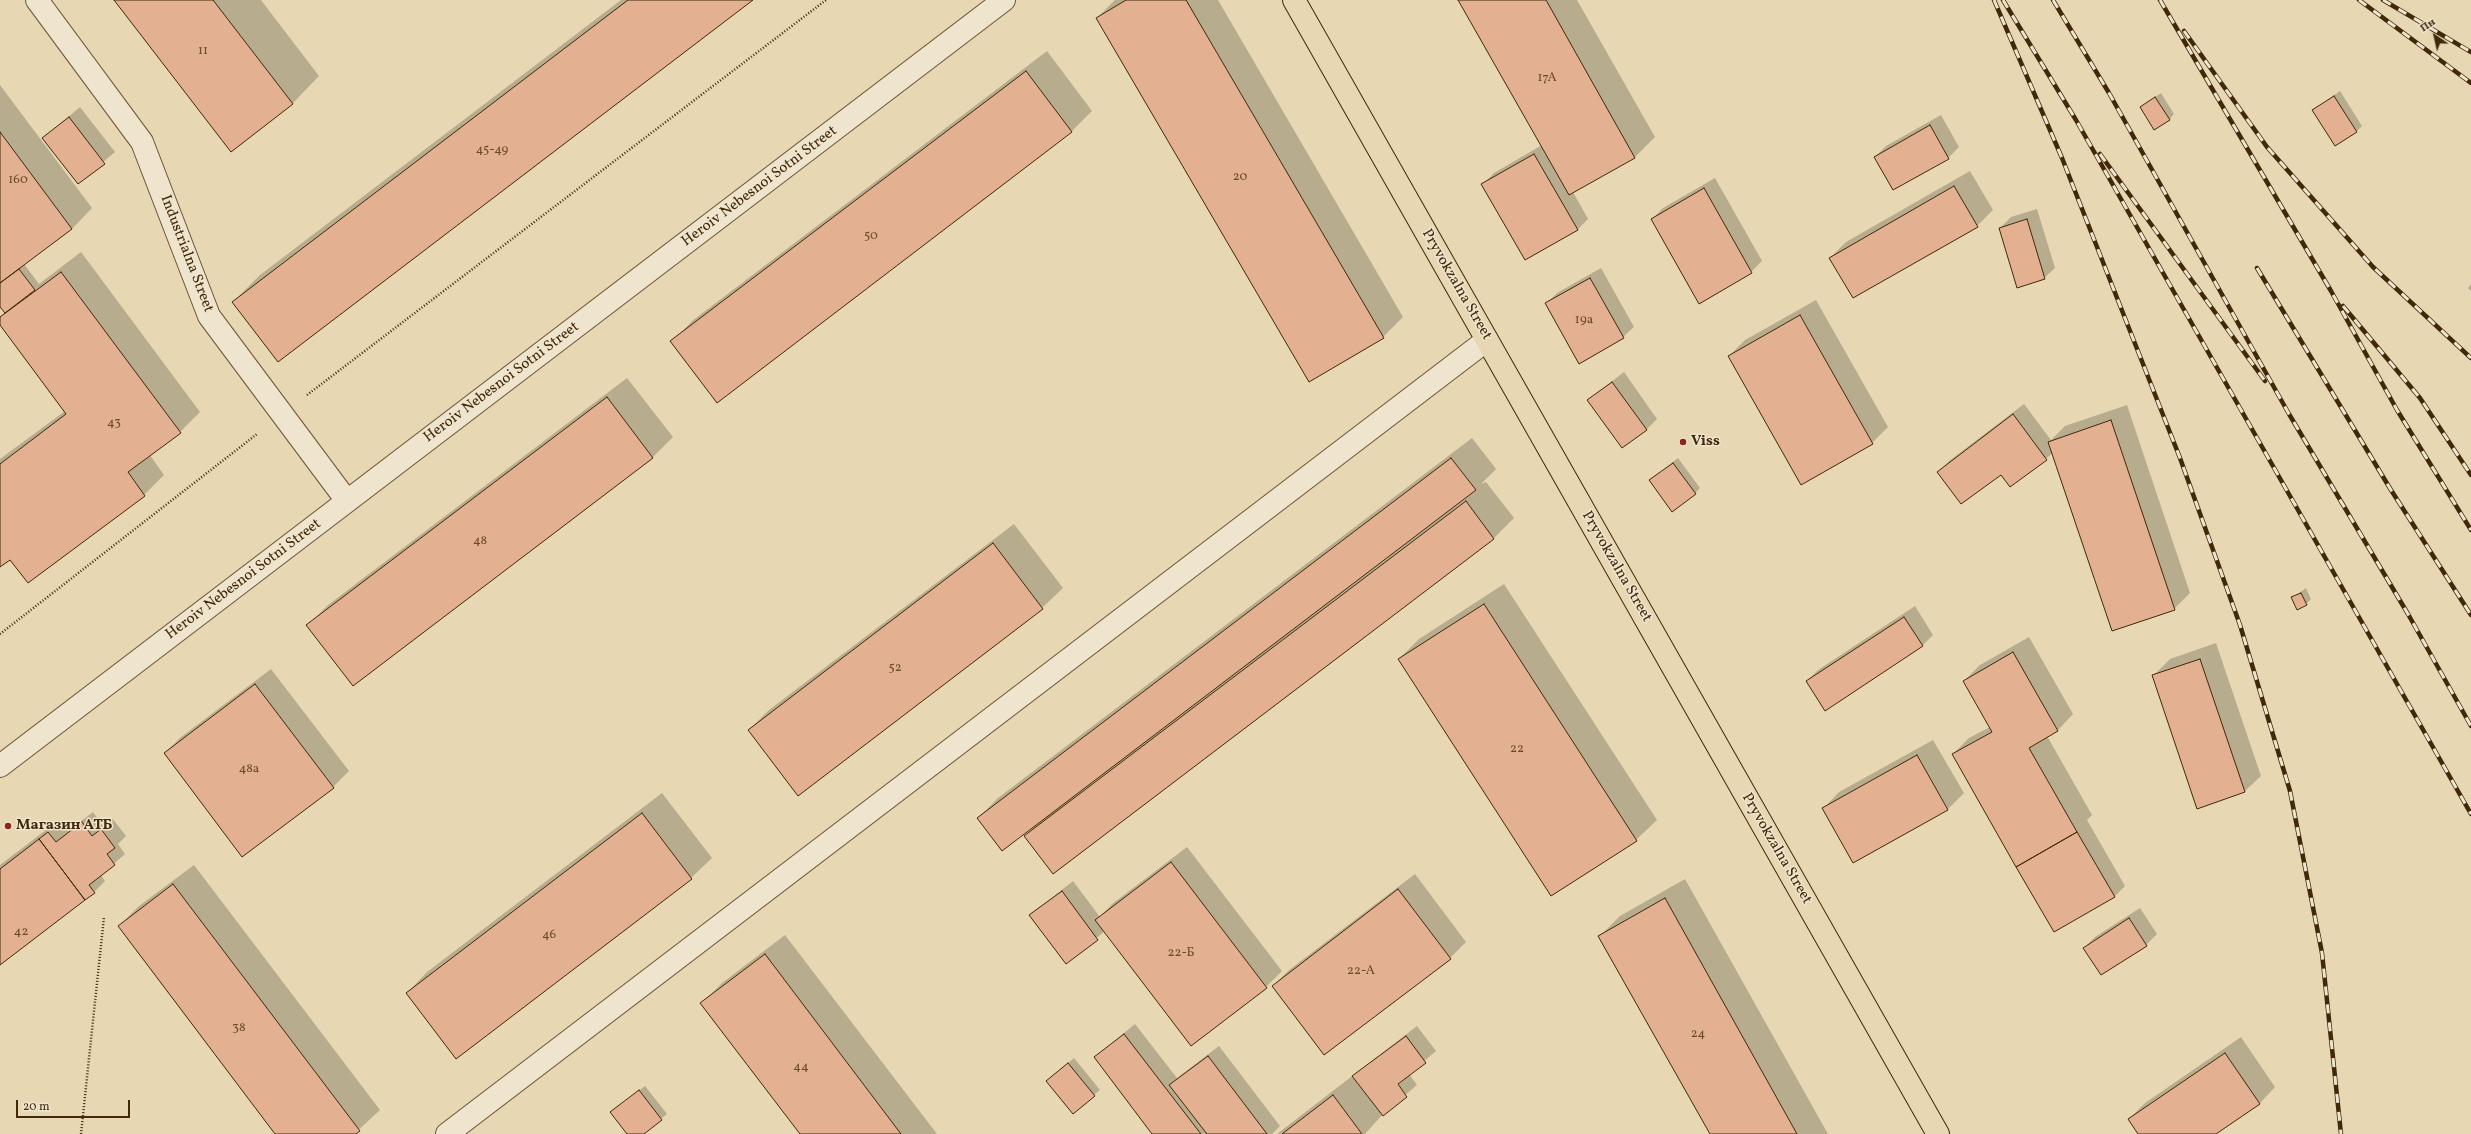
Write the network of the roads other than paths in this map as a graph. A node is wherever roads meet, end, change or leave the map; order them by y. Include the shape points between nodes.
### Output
1 (37, 0) edge
2 (1004, 0) edge
3 (1294, 0) edge
4 (1487, 340) junction
5 (347, 501) junction
6 (0, 766) edge
7 (447, 1134) edge
8 (1938, 1134) edge

1 - 5 street, Industrialna Street via 142,142 209,316
2 - 5 street, Heroiv Nebesnoi Sotni Street
3 - 4 main road, Pryvokzalna Street
4 - 7 street
4 - 8 main road, Pryvokzalna Street
5 - 6 street, Heroiv Nebesnoi Sotni Street

